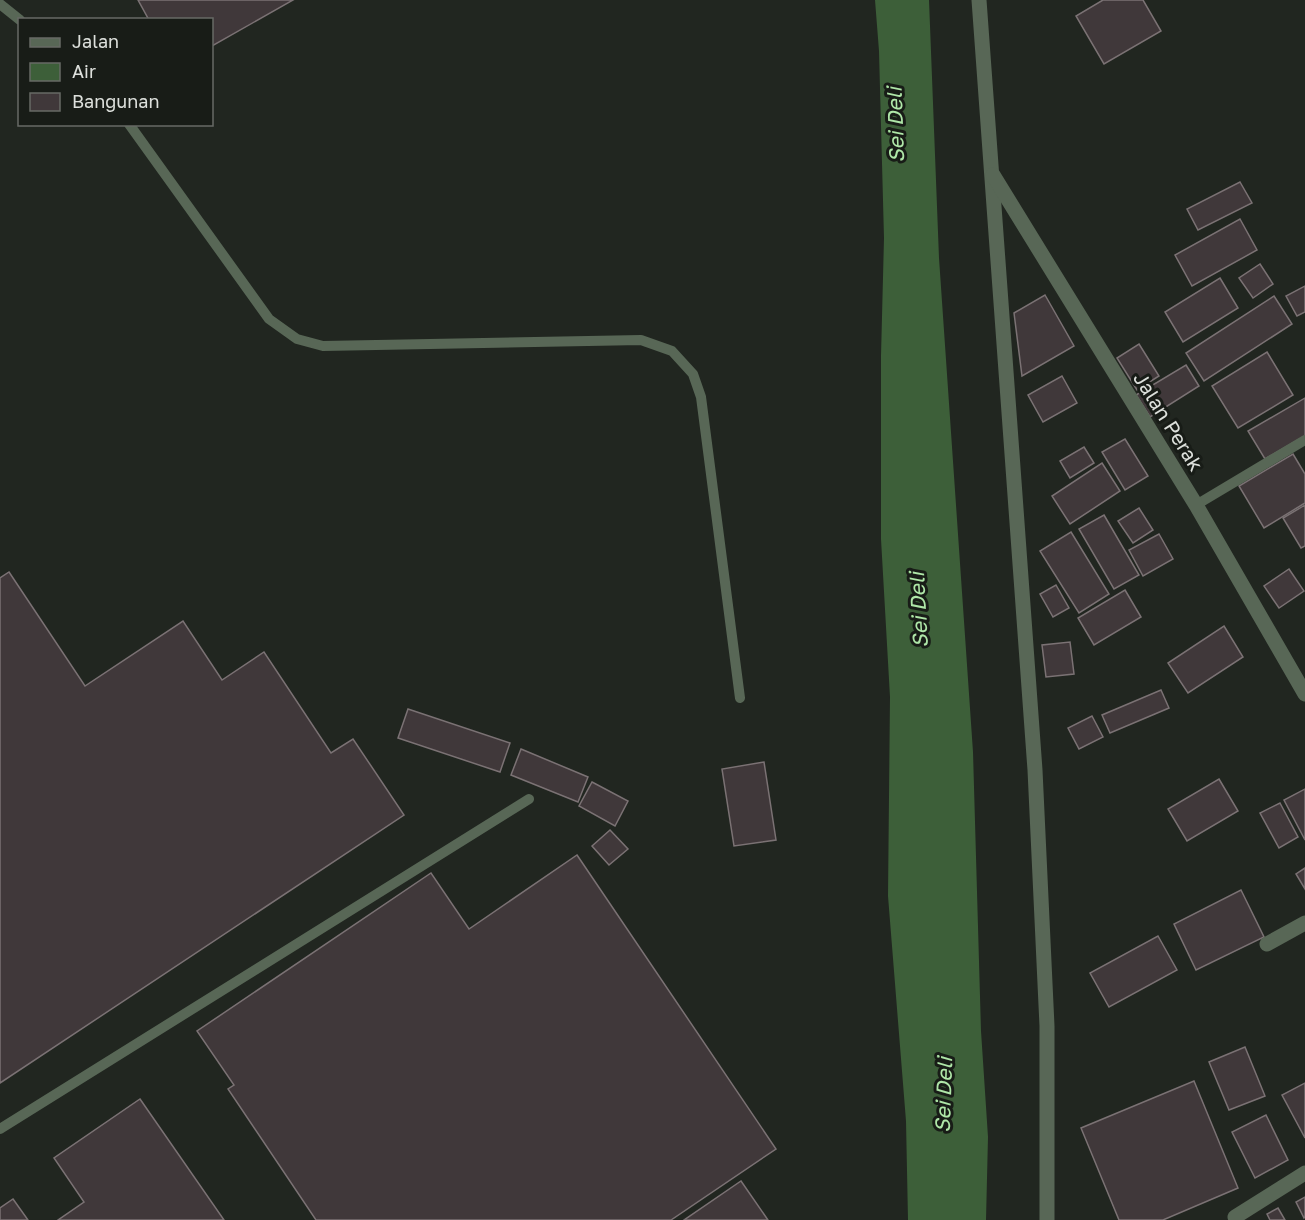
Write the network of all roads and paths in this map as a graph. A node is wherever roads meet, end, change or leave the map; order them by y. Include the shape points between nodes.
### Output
1 (979, 0) edge
2 (0, 4) edge
3 (18, 18) edge
4 (130, 126) edge
5 (992, 173) junction
6 (1305, 440) edge
7 (1196, 505) junction
8 (1305, 693) edge
9 (740, 699) dead end
10 (529, 799) dead end
11 (1305, 923) edge
12 (1267, 944) dead end
13 (0, 1129) edge
14 (1305, 1173) edge
15 (1235, 1217) dead end
16 (1047, 1220) edge

1 - 5 street
2 - 3 lane
4 - 9 lane via 269,319 297,339 323,346 641,340 672,351 693,374 701,397
5 - 7 street, Jalan Perak
5 - 16 street via 1035,770 1047,1026
6 - 7 lane
7 - 8 street, Jalan Perak
10 - 13 lane
11 - 12 street
14 - 15 street

